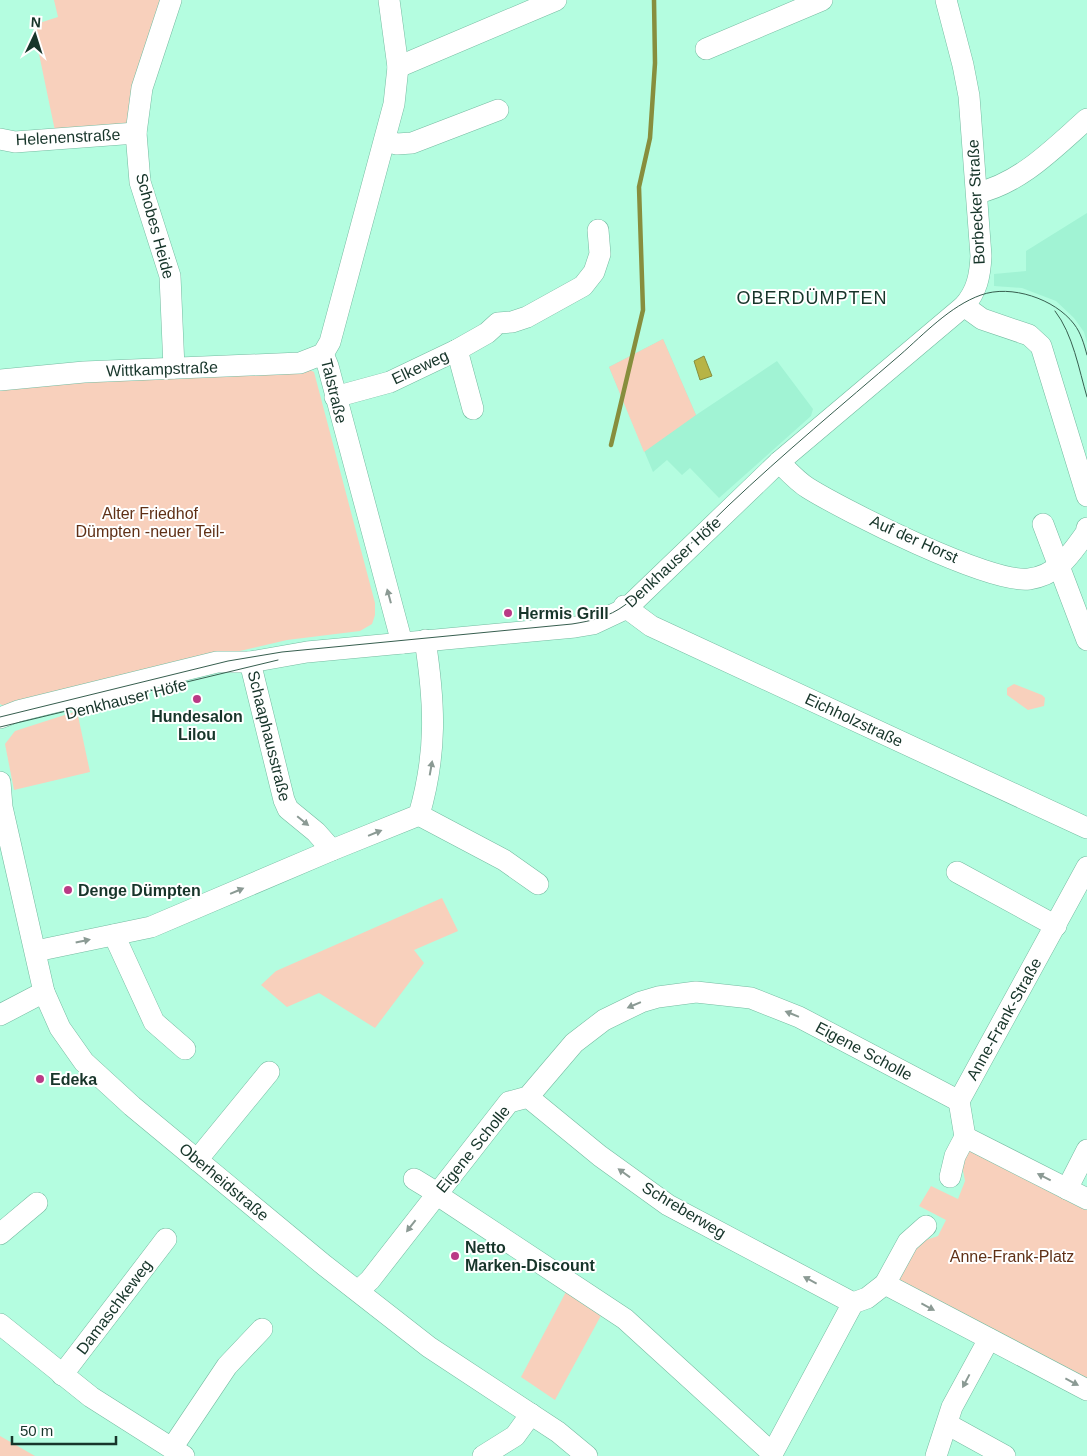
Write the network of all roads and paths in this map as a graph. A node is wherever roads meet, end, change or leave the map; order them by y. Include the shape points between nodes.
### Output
1 (171, 0) edge
2 (389, 0) edge
3 (556, 0) edge
4 (822, 0) edge
5 (946, 0) edge
6 (706, 49) dead end
7 (398, 67) junction
8 (498, 110) dead end
9 (1087, 119) edge
10 (136, 133) junction
11 (0, 139) edge
12 (385, 141) junction
13 (977, 193) junction
14 (598, 230) dead end
15 (964, 306) junction
16 (457, 350) junction
17 (323, 354) junction
18 (174, 368) junction
19 (0, 380) edge
20 (335, 398) junction
21 (473, 409) dead end
22 (780, 462) junction
23 (1087, 496) edge
24 (1043, 524) dead end
25 (1087, 528) edge
26 (1060, 566) junction
27 (626, 607) junction
28 (425, 640) junction
29 (1087, 640) edge
30 (402, 643) junction
31 (250, 662) junction
32 (0, 718) edge
33 (0, 724) edge
34 (0, 782) edge
35 (1, 804) edge
36 (419, 815) junction
37 (1087, 828) edge
38 (332, 850) junction
39 (1087, 867) edge
40 (957, 872) dead end
41 (538, 884) dead end
42 (1056, 926) junction
43 (114, 935) junction
44 (36, 951) junction
45 (44, 992) junction
46 (0, 1015) edge
47 (185, 1049) dead end
48 (270, 1072) dead end
49 (528, 1097) junction
50 (959, 1101) junction
51 (965, 1137) junction
52 (1087, 1150) edge
53 (197, 1160) junction
54 (950, 1177) dead end
55 (414, 1179) dead end
56 (1067, 1189) junction
57 (436, 1194) junction
58 (1087, 1199) edge
59 (37, 1203) dead end
60 (926, 1226) dead end
61 (0, 1234) edge
62 (166, 1239) dead end
63 (885, 1284) junction
64 (358, 1291) junction
65 (853, 1303) junction
66 (0, 1324) edge
67 (262, 1329) dead end
68 (989, 1339) junction
69 (62, 1375) junction
70 (1087, 1390) edge
71 (531, 1414) junction
72 (947, 1424) junction
73 (178, 1452) edge
74 (771, 1455) edge
75 (483, 1456) edge
76 (587, 1456) edge
77 (936, 1456) edge
78 (1005, 1456) edge

1 - 10 street, Schobes Heide via 142,88
2 - 7 street, Talstraße
3 - 7 street
4 - 6 street
5 - 13 street, Borbecker Straße via 969,96
7 - 12 street, Talstraße
8 - 12 street via 412,143
9 - 13 street via 1034,164 997,188
10 - 11 street, Helenenstraße via 15,142
10 - 18 street, Schobes Heide via 140,182 170,276
12 - 17 street, Talstraße via 330,342
13 - 15 street, Borbecker Straße via 980,274 974,294
14 - 16 street, Elkeweg via 600,254 594,272 584,286 527,317 498,322
15 - 22 street, Denkhauser Höfe
15 - 23 street via 982,319 1030,335 1041,346
16 - 20 street, Elkeweg via 390,382
16 - 21 street
17 - 18 street, Wittkampstraße via 300,363
17 - 20 street, Talstraße
18 - 19 street, Wittkampstraße
30 -> 20 street, Talstraße
22 - 26 street, Auf der Horst via 806,487 895,533 995,575 1028,579
22 - 27 street, Denkhauser Höfe
24 - 26 street
25 - 26 street
26 - 29 street
27 - 28 street, Denkhauser Höfe via 593,624 575,627
27 - 37 street, Eichholzstraße via 651,626
28 - 30 street, Denkhauser Höfe
36 -> 28 street via 433,756 434,723
30 - 31 street, Denkhauser Höfe via 307,652
31 - 32 street, Denkhauser Höfe via 217,662
31 - 33 street, Denkhauser Höfe via 224,674 53,718 14,725
31 -> 38 street, Schaaphausstraße via 284,800 288,809
34 - 35 street, Oberheidstraße
35 - 44 street, Oberheidstraße
38 -> 36 street
36 - 41 street via 504,860
43 -> 38 street via 151,927
39 - 42 street, Anne-Frank-Straße
40 - 42 street
42 - 50 street, Anne-Frank-Straße
44 -> 43 street
43 - 47 street via 154,1022
44 - 45 street, Oberheidstraße
45 - 46 street
45 - 53 street, Oberheidstraße via 60,1028 84,1062
48 - 53 street
50 -> 49 street, Eigene Scholle via 799,1017 752,998 696,992 641,1002 604,1020 574,1043
49 - 57 street, Eigene Scholle via 509,1102
65 -> 49 street, Schreberweg via 668,1205 600,1156
50 - 51 street
51 - 54 street via 954,1156
56 -> 51 street
52 - 56 street
53 - 64 street, Oberheidstraße
55 - 57 street
56 - 58 street
57 -> 64 street, Eigene Scholle
57 - 74 street via 625,1319
59 - 61 street
60 - 63 street via 908,1242
62 - 69 street, Damaschkeweg
63 - 65 street via 867,1298
63 -> 68 street
64 - 71 street, Oberheidstraße via 442,1356
65 - 74 street
66 - 69 street
67 - 73 street via 227,1366
68 -> 70 street
68 -> 72 street via 952,1407
69 - 73 street
71 - 75 street via 515,1436
71 - 76 street, Oberheidstraße
72 - 77 street
72 - 78 street

